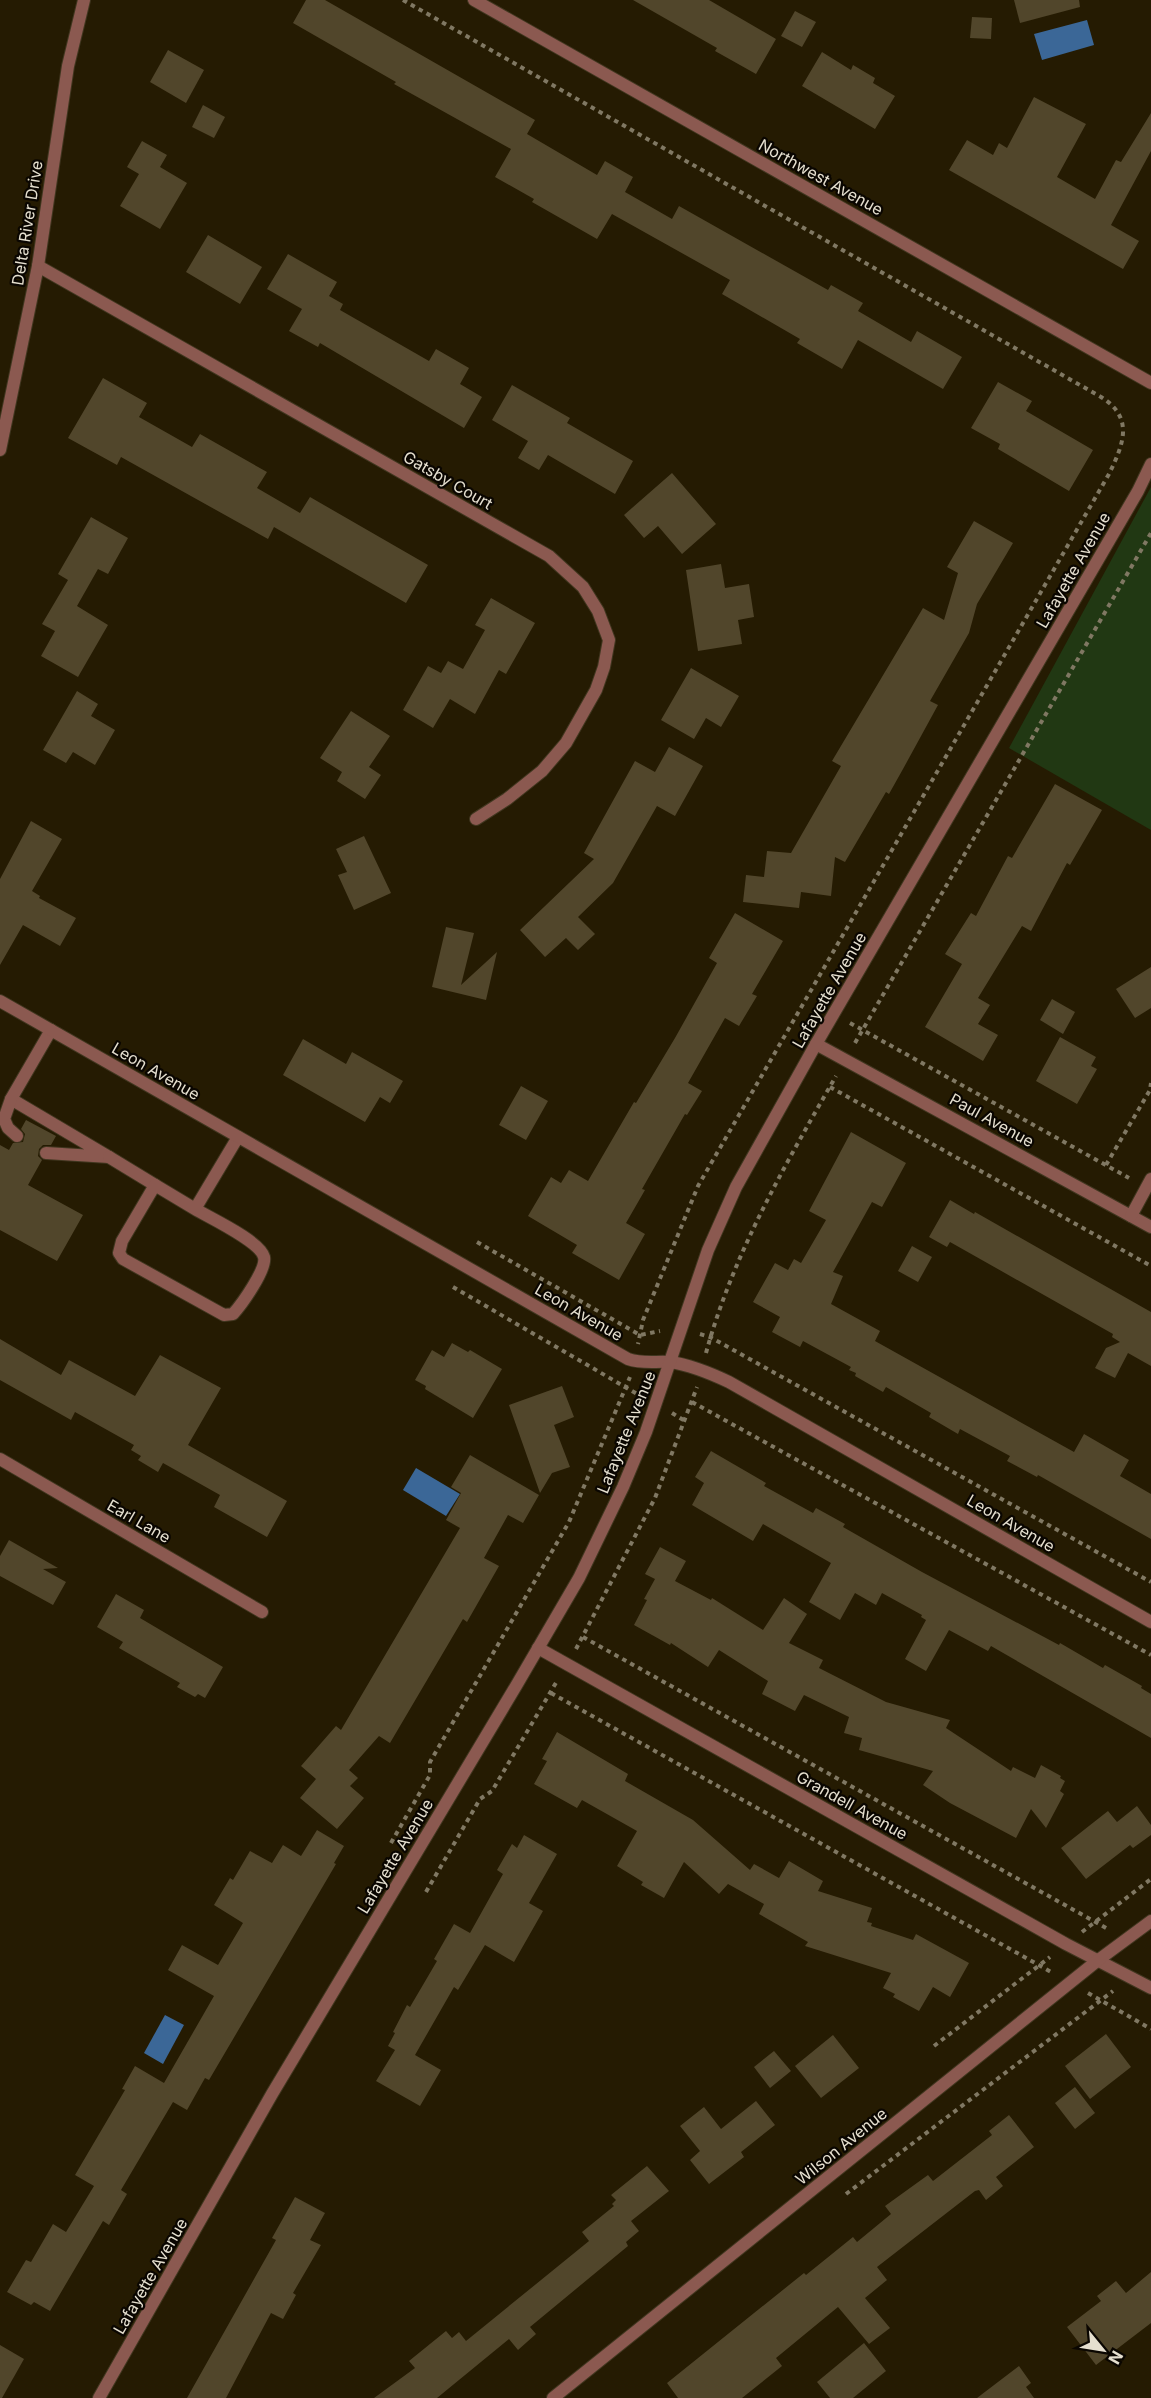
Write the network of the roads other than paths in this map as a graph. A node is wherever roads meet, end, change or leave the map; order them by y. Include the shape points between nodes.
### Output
1 (84, 0) edge
2 (474, 0) edge
3 (38, 266) junction
4 (1151, 382) edge
5 (0, 450) edge
6 (1151, 464) edge
7 (476, 819) dead end
8 (0, 1001) edge
9 (51, 1030) junction
10 (816, 1044) junction
11 (11, 1099) junction
12 (17, 1136) dead end
13 (238, 1137) junction
14 (46, 1153) dead end
15 (109, 1157) junction
16 (1149, 1183) edge
17 (155, 1185) junction
18 (195, 1209) junction
19 (1131, 1216) junction
20 (1151, 1227) edge
21 (671, 1362) junction
22 (0, 1459) edge
23 (262, 1612) dead end
24 (1151, 1622) edge
25 (538, 1648) junction
26 (1151, 1921) edge
27 (1097, 1961) junction
28 (1151, 1988) edge
29 (99, 2398) edge
30 (553, 2398) edge

1 - 3 street, Delta River Drive via 69,66
2 - 4 street, Northwest Avenue
3 - 5 street, Delta River Drive
3 - 7 street, Gatsby Court via 549,556 583,586 609,640 596,690 566,743 542,771
6 - 10 street, Lafayette Avenue
8 - 9 street, Leon Avenue
9 - 11 street
9 - 13 street, Leon Avenue
10 - 19 street, Paul Avenue
10 - 21 street, Lafayette Avenue via 736,1187 708,1250
11 - 12 street via 4,1119
11 - 15 street
13 - 18 street
13 - 21 street, Leon Avenue via 634,1361
14 - 15 street
15 - 17 street
16 - 19 street
17 - 18 street
17 - 18 street via 119,1253 123,1259 224,1315 233,1314 264,1266 264,1256 256,1244
19 - 20 street, Paul Avenue
21 - 24 street, Leon Avenue via 729,1382
21 - 25 street, Lafayette Avenue via 623,1487 579,1578
22 - 23 street, Earl Lane
25 - 27 street, Grandell Avenue
25 - 29 street, Lafayette Avenue via 272,2094
26 - 27 street, Wilson Avenue
27 - 28 street, Grandell Avenue
27 - 30 street, Wilson Avenue

